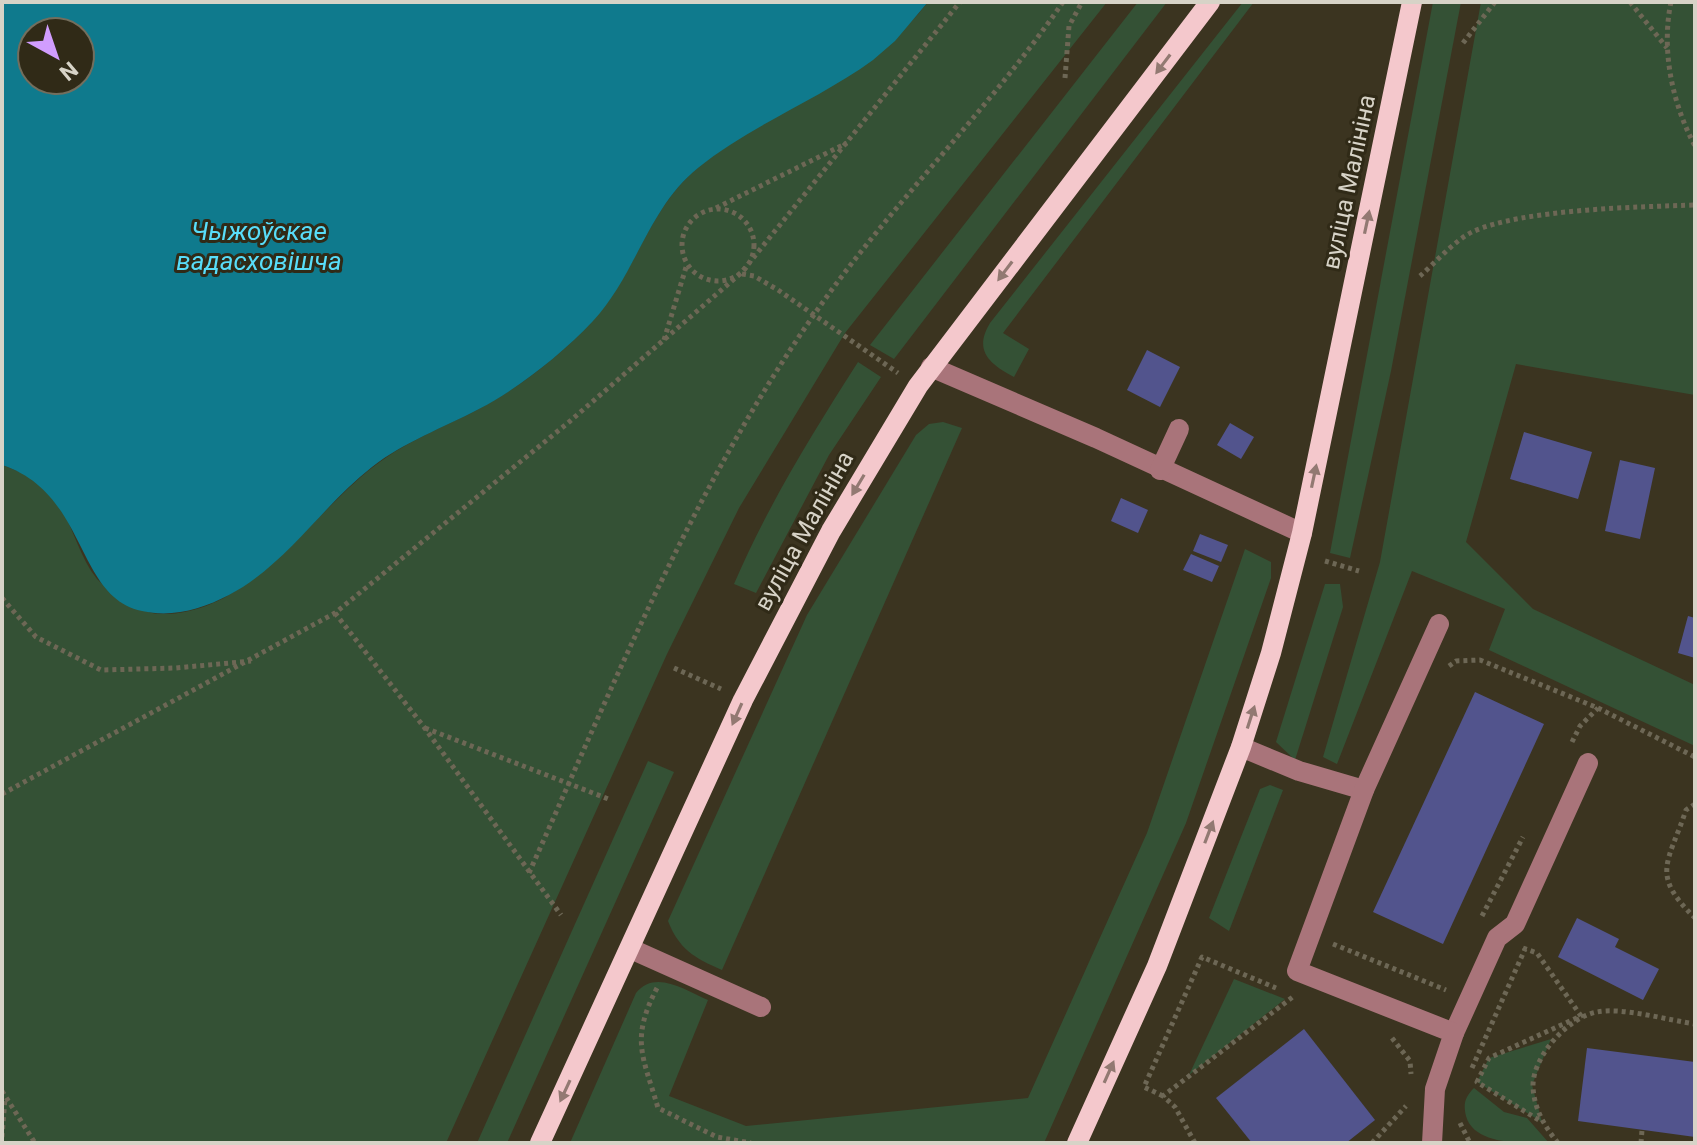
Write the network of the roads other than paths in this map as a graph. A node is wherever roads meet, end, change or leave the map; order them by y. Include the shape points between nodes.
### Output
1 (1210, 2) edge
2 (1412, 2) edge
3 (931, 367) junction
4 (1179, 429) dead end
5 (1160, 470) junction
6 (1302, 533) junction
7 (1439, 624) dead end
8 (1241, 747) junction
9 (1588, 763) dead end
10 (1364, 790) junction
11 (631, 949) junction
12 (761, 1007) dead end
13 (1454, 1033) junction
14 (540, 1143) edge
15 (1077, 1143) edge
16 (1432, 1143) edge

1 -> 3 main road, вуліца Малініна
6 -> 2 main road, вуліца Малініна
3 - 5 lane
3 -> 11 main road, вуліца Малініна via 831,531 743,700
4 - 5 lane
5 - 6 lane
8 -> 6 main road, вуліца Малініна
7 - 10 lane
8 - 10 lane
15 -> 8 main road, вуліца Малініна via 1157,966
9 - 13 lane via 1515,924 1497,938
10 - 13 lane via 1297,971
11 - 12 lane
11 -> 14 main road, вуліца Малініна
13 - 16 lane via 1435,1089

